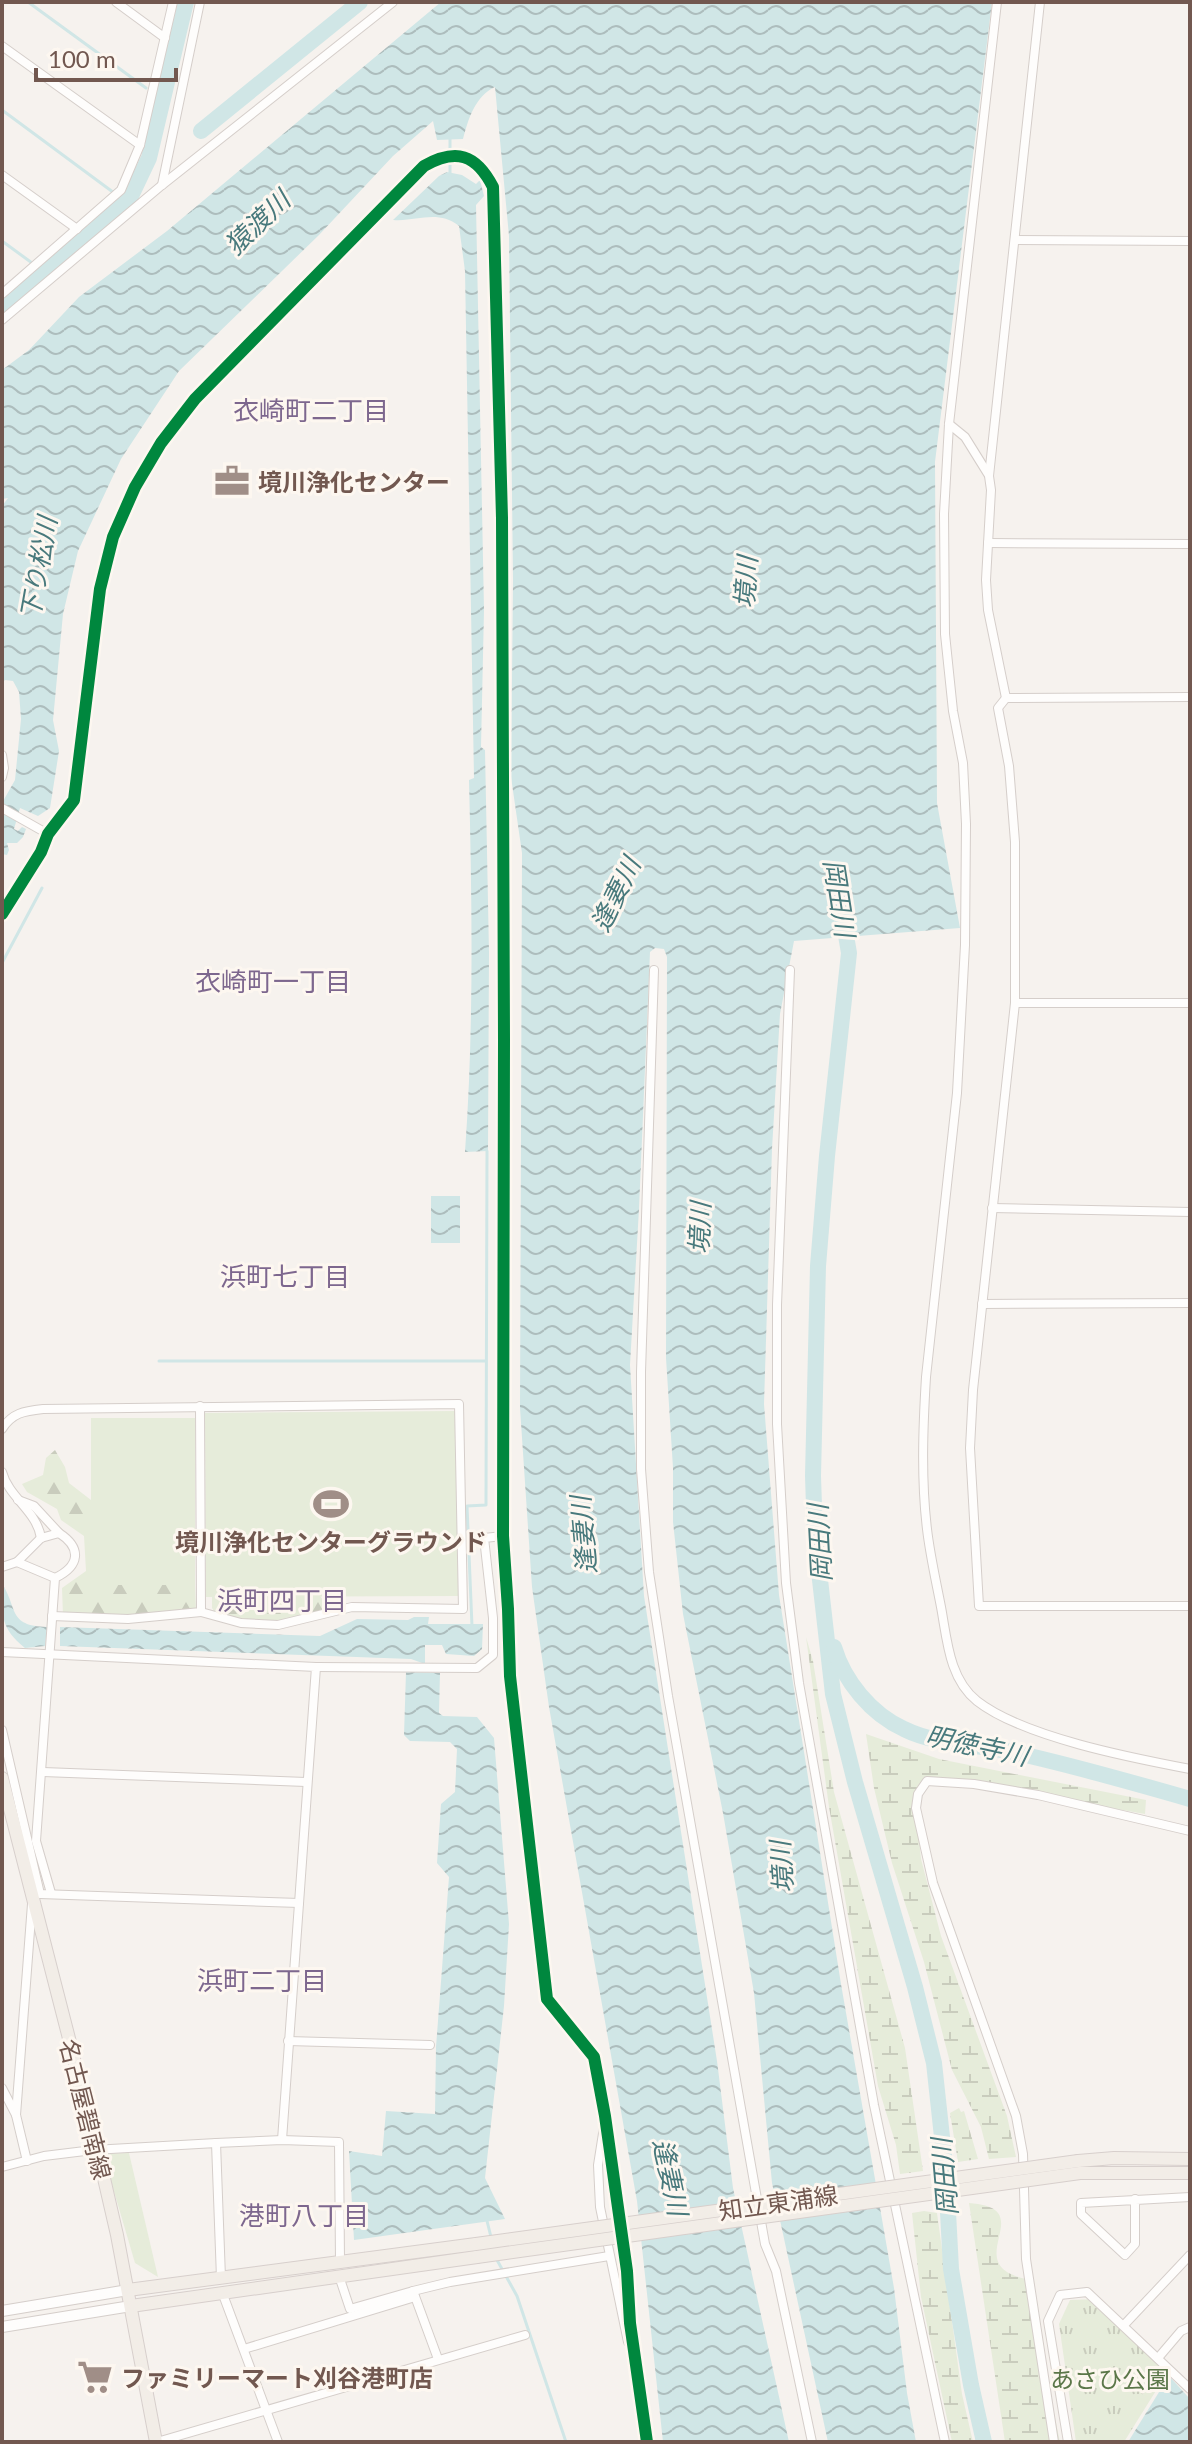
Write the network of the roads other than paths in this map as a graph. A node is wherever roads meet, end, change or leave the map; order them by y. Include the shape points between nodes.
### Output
1 (116, 2) edge
2 (173, 2) edge
3 (200, 2) edge
4 (393, 2) edge
5 (997, 2) edge
6 (1040, 2) edge
7 (165, 38) junction
8 (2, 46) edge
9 (140, 145) junction
10 (2, 175) edge
11 (162, 185) junction
12 (77, 229) junction
13 (1015, 240) junction
14 (1190, 241) edge
15 (2, 294) edge
16 (2, 320) edge
17 (949, 424) junction
18 (989, 476) junction
19 (988, 543) junction
20 (1190, 544) edge
21 (1190, 697) edge
22 (1006, 698) junction
23 (2, 755) edge
24 (3, 770) edge
25 (2, 808) edge
26 (45, 832) junction
27 (2, 914) edge
28 (654, 970) dead end
29 (790, 970) dead end
30 (1015, 1003) junction
31 (1190, 1003) edge
32 (992, 1208) junction
33 (1190, 1212) edge
34 (1190, 1303) edge
35 (982, 1304) junction
36 (200, 1406) junction
37 (2, 1429) edge
38 (2, 1472) edge
39 (17, 1499) junction
40 (59, 1533) junction
41 (503, 1536) junction
42 (41, 1538) junction
43 (17, 1562) junction
44 (2, 1567) edge
45 (55, 1578) junction
46 (1190, 1606) edge
47 (201, 1612) junction
48 (52, 1616) junction
49 (2, 1652) edge
50 (49, 1653) junction
51 (316, 1667) junction
52 (2, 1730) edge
53 (1190, 1769) edge
54 (43, 1772) junction
55 (2, 1778) edge
56 (306, 1782) junction
57 (1190, 1831) edge
58 (51, 1893) junction
59 (32, 1900) junction
60 (299, 1903) junction
61 (288, 2041) junction
62 (430, 2045) dead end
63 (2, 2088) edge
64 (16, 2115) junction
65 (605, 2116) junction
66 (282, 2140) junction
67 (216, 2143) junction
68 (93, 2150) junction
69 (1190, 2159) edge
70 (27, 2161) junction
71 (2, 2167) edge
72 (1079, 2167) junction
73 (1190, 2173) edge
74 (1190, 2197) edge
75 (1135, 2199) junction
76 (477, 2250) junction
77 (1190, 2255) edge
78 (609, 2256) junction
79 (340, 2262) junction
80 (339, 2276) junction
81 (221, 2278) junction
82 (128, 2290) junction
83 (222, 2292) junction
84 (414, 2294) junction
85 (131, 2306) junction
86 (2, 2311) edge
87 (1124, 2325) junction
88 (2, 2327) edge
89 (1190, 2327) edge
90 (525, 2335) dead end
91 (244, 2349) junction
92 (1158, 2358) junction
93 (438, 2359) junction
94 (1190, 2389) edge
95 (640, 2393) junction
96 (266, 2410) junction
97 (157, 2442) edge
98 (278, 2442) edge
99 (647, 2442) edge
100 (812, 2442) edge
101 (945, 2442) edge
102 (1054, 2442) edge
103 (1068, 2442) edge

1 - 7 street
2 - 7 street
3 - 11 street
4 - 11 street
5 - 17 street
6 - 13 street
7 - 9 street
8 - 9 street
9 - 12 street via 121,190
10 - 12 street
11 - 16 street
12 - 15 street
13 - 14 street
13 - 18 street
17 - 18 street via 965,437
17 - 53 street via 945,634 963,763 965,945 957,1093 929,1341 924,1420 927,1529 949,1650 958,1677 975,1700 1024,1725
18 - 19 street
19 - 20 street
19 - 22 street via 988,610
21 - 22 street
22 - 30 street via 998,708 1015,842
23 - 24 street
25 - 26 street
26 - 27 street via 41,852
26 - 41 street via 74,800 93,629 113,537 161,443 195,399 413,176 444,156 471,158 493,187 502,518
28 - 100 street via 640,1418 649,1572 763,2229
29 - 101 street via 777,1305 786,1583 874,2105
30 - 31 street
30 - 32 street
32 - 33 street
32 - 35 street
34 - 35 street
35 - 46 street via 970,1448 979,1606
36 - 37 street via 23,1411
36 - 47 street
36 - 47 street via 459,1404 463,1609 352,1607 278,1625 241,1623
38 - 39 street
39 - 40 street via 34,1506
39 - 42 street via 39,1524
40 - 42 street
40 - 45 street via 75,1549 69,1571
41 - 51 street via 484,1538 493,1655 477,1668
41 - 65 street via 510,1676 547,1999 594,2057
42 - 43 street
43 - 44 street
43 - 45 street
45 - 48 street
47 - 48 street via 128,1619
48 - 50 street
49 - 50 street
50 - 51 street
50 - 54 street
51 - 56 street
52 - 58 street via 40,1894
54 - 56 street
54 - 58 street via 36,1841
55 - 59 main road, 名古屋碧南線
56 - 60 street
57 - 102 street via 974,1784 927,1781 918,1794 918,1824 933,1883 1016,2116 1023,2154 1026,2259
58 - 60 street
59 - 64 street
59 - 68 main road, 名古屋碧南線
60 - 61 street
61 - 62 street
61 - 66 street
63 - 64 street
64 - 70 street
65 - 78 street via 598,2165
65 - 95 street
66 - 67 street
66 - 79 street via 339,2142
67 - 68 street
67 - 81 street
68 - 70 street
68 - 82 main road, 名古屋碧南線
69 - 72 main road, 知立東浦線 via 1114,2158
70 - 71 street
72 - 73 main road, 知立東浦線
72 - 76 main road, 知立東浦線, bridge
74 - 75 street
75 - 75 street via 1135,2244 1125,2255 1081,2214 1081,2203
76 - 79 main road, 知立東浦線
76 - 80 main road, 知立東浦線
77 - 87 street
78 - 84 street
78 - 95 street
79 - 81 main road, 知立東浦線
80 - 83 main road, 知立東浦線
80 - 84 street via 350,2309
81 - 82 main road, 知立東浦線
82 - 85 main road, 名古屋碧南線
82 - 86 street
83 - 85 main road, 知立東浦線
83 - 91 street
84 - 91 street
84 - 93 street
85 - 88 street
85 - 97 main road, 名古屋碧南線
87 - 92 street
87 - 103 street via 1087,2292 1060,2295 1048,2321
89 - 92 street
90 - 93 street
91 - 96 street
92 - 94 street
93 - 96 street
95 - 99 street
96 - 97 street
96 - 98 street

